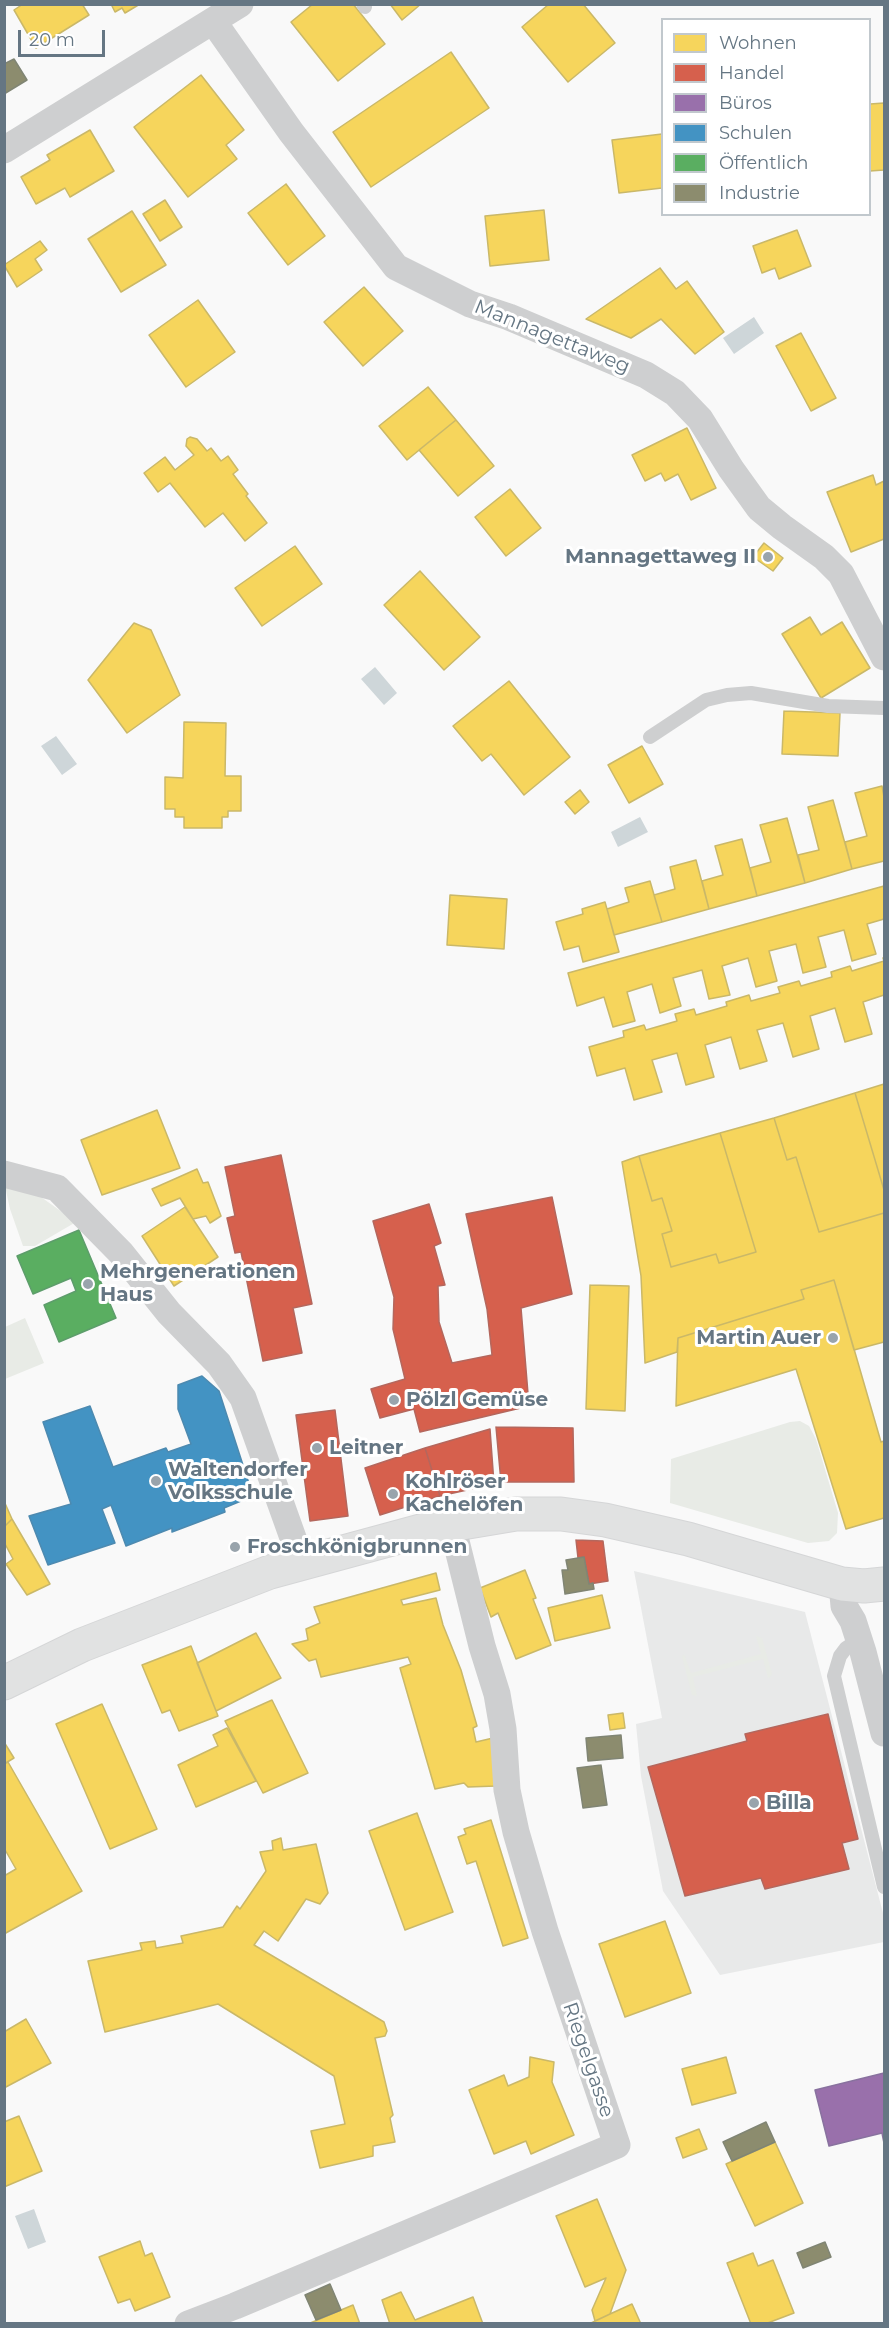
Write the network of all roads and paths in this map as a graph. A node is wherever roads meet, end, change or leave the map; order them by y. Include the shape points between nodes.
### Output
1 (240, 4) edge
2 (213, 21) junction
3 (4, 150) edge
4 (885, 657) edge
5 (885, 708) edge
6 (650, 737) dead end
7 (4, 1174) edge
8 (452, 1525) junction
9 (302, 1563) junction
10 (842, 1584) junction
11 (885, 1584) edge
12 (858, 1640) junction
13 (4, 1683) edge
14 (885, 1733) edge
15 (885, 1887) edge
16 (188, 2324) edge

1 - 2 street
2 - 3 street
2 - 4 street, Mannagettaweg via 291,132 396,267 470,304 646,375 675,393 700,419 759,508 842,574
5 - 6 lane via 828,706 751,693 727,695 706,700
7 - 9 street via 57,1188 120,1252 169,1313 219,1364 243,1398
8 - 9 main road
8 - 10 main road via 516,1514 561,1514 605,1520 688,1539
8 - 16 street, Riegelgasse via 497,1694 507,1790 516,1832 617,2145
9 - 13 main road via 253,1578 82,1645
10 - 11 main road
10 - 12 street via 844,1606
12 - 14 street
12 - 15 lane via 840,1656 834,1676

